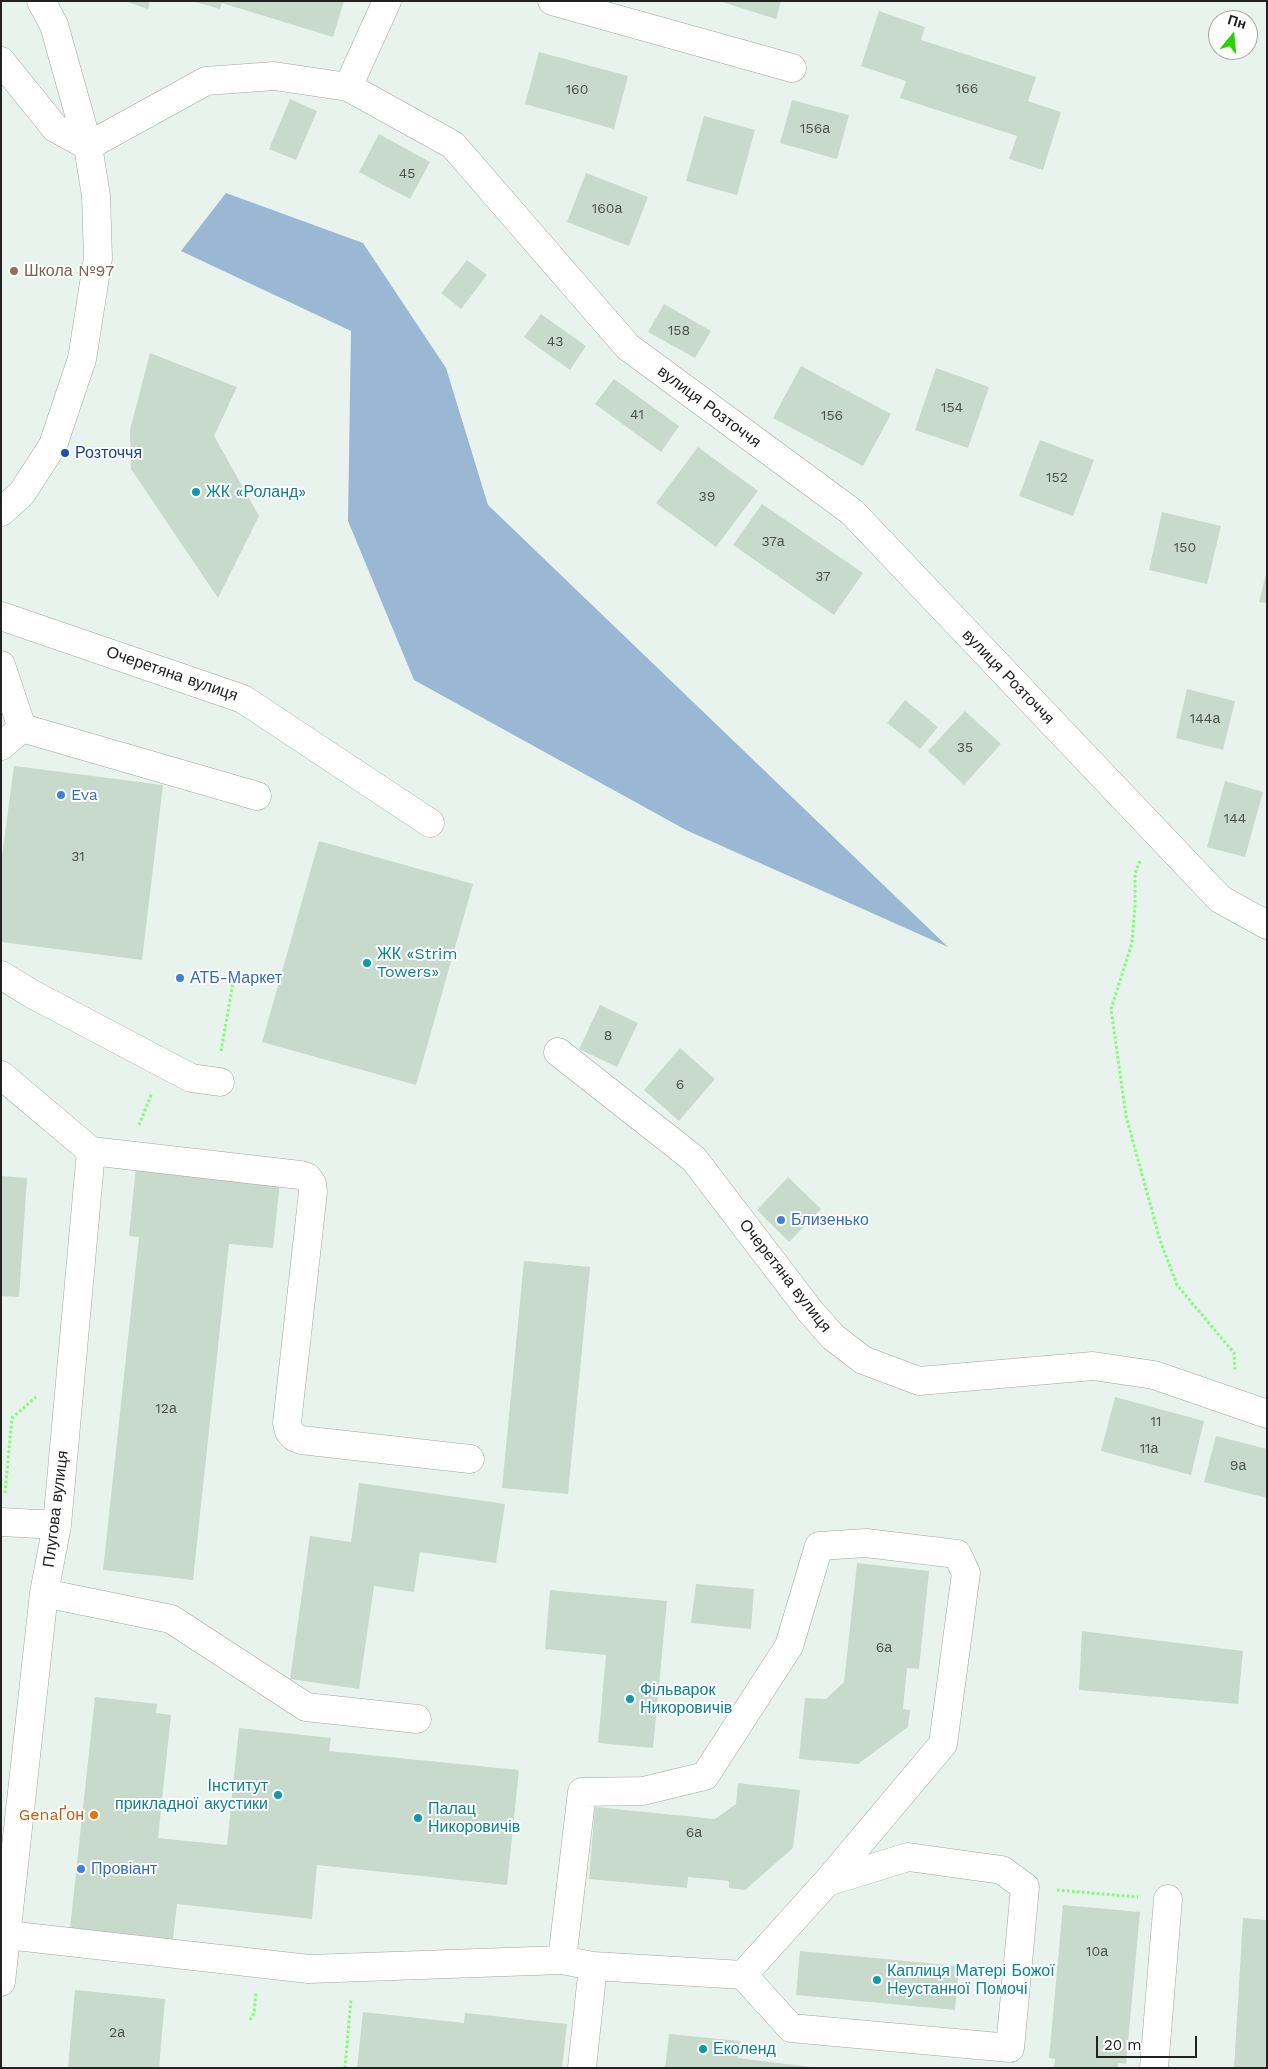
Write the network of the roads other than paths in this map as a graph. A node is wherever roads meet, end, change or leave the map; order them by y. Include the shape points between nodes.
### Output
1 (41, 1) edge
2 (387, 1) edge
3 (552, 1) edge
4 (1, 61) edge
5 (792, 68) dead end
6 (348, 87) junction
7 (88, 146) junction
8 (1, 512) edge
9 (1, 616) edge
10 (1, 665) edge
11 (22, 728) junction
12 (1, 746) edge
13 (257, 796) dead end
14 (430, 823) dead end
15 (1267, 926) edge
16 (1, 975) edge
17 (558, 1052) dead end
18 (1, 1075) edge
19 (220, 1082) dead end
20 (90, 1151) junction
21 (1267, 1414) edge
22 (470, 1459) dead end
23 (1, 1522) edge
24 (57, 1525) junction
25 (44, 1593) junction
26 (417, 1719) dead end
27 (8, 1861) edge
28 (827, 1882) junction
29 (1168, 1900) road end
30 (6, 1935) junction
31 (562, 1960) junction
32 (593, 1966) junction
33 (743, 1975) junction
34 (1, 1982) edge
35 (582, 2068) edge
36 (1154, 2068) edge

1 - 7 street via 54,25
2 - 6 street
3 - 5 street
4 - 7 street via 56,128
6 - 7 street, вулиця Розточчя via 274,76 206,81
6 - 15 street, вулиця Розточчя via 453,145 628,347 852,512 1220,899
7 - 8 street via 96,196 98,258 82,359 52,445 22,492
9 - 14 street, Очеретяна вулиця via 243,699
10 - 11 street
11 - 12 street
11 - 13 street
16 - 19 street via 191,1078
17 - 21 street, Очеретяна вулиця via 694,1159 810,1311 833,1337 863,1360 918,1381 1093,1366 1154,1374
18 - 20 street
20 - 22 street via 307,1177 313,1192 287,1423 289,1431 301,1440
20 - 24 street, Плугова вулиця
23 - 24 street
24 - 25 street, Плугова вулиця
25 - 26 street via 171,1619 306,1707
25 - 27 street, Плугова вулиця
27 - 30 street, Плугова вулиця
28 - 31 street via 943,1744 966,1573 957,1554 866,1543 819,1546 789,1646 705,1776 643,1791 582,1792
28 - 33 street
28 - 33 street via 908,1857 1002,1870 1025,1887 1010,2048 791,2028
29 - 36 street
30 - 31 street via 308,1969
30 - 34 street, Плугова вулиця
31 - 32 street
32 - 33 street
32 - 35 street

